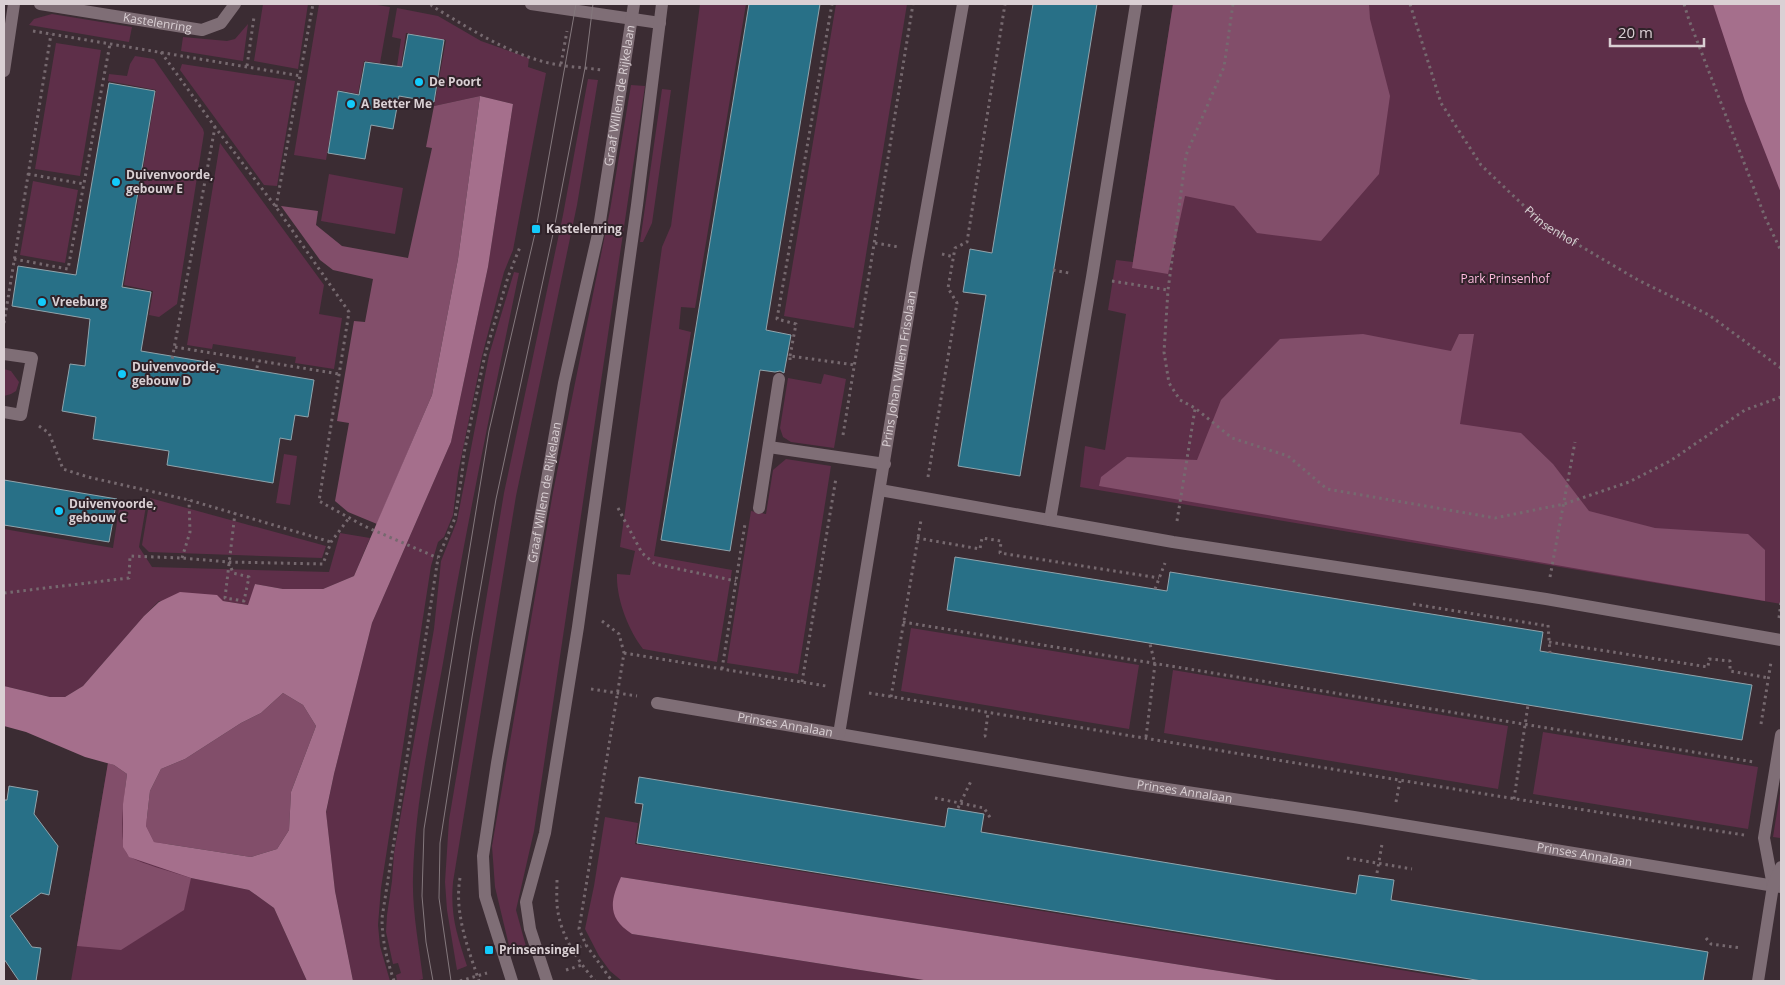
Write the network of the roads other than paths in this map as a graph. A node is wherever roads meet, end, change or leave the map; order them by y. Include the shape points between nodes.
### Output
1 (14, 4) edge
2 (40, 4) edge
3 (235, 4) edge
4 (531, 4) edge
5 (634, 4) edge
6 (662, 4) edge
7 (963, 4) edge
8 (1136, 4) edge
9 (632, 19) junction
10 (660, 23) junction
11 (4, 71) edge
12 (4, 354) edge
13 (779, 379) dead end
14 (4, 412) edge
15 (769, 447) junction
16 (885, 464) junction
17 (880, 490) junction
18 (760, 508) dead end
19 (1050, 520) junction
20 (1781, 640) edge
21 (657, 703) road end
22 (839, 734) junction
23 (1781, 736) edge
24 (1781, 867) edge
25 (1777, 887) edge
26 (512, 981) edge
27 (547, 981) edge
28 (1758, 981) edge

1 - 11 street
2 - 3 street, Kastelenring via 202,30 221,23
4 - 9 street
5 - 9 street, Graaf Willem de Rijkelaan
6 - 10 street
7 - 16 street, Prins Johan Willem Frisolaan
8 - 19 street
9 - 10 street
9 - 26 street, Graaf Willem de Rijkelaan via 598,234 564,383 483,856 485,896
10 - 27 street via 578,627 545,833 526,902 530,929
12 - 14 street via 32,358 21,414
13 - 15 street
15 - 16 street
15 - 18 street
16 - 17 street, Prins Johan Willem Frisolaan
17 - 19 street
17 - 22 street, Prins Johan Willem Frisolaan
19 - 20 street
21 - 22 street, Prinses Annalaan
22 - 25 street, Prinses Annalaan
23 - 25 street via 1764,838
24 - 25 street
25 - 28 street

